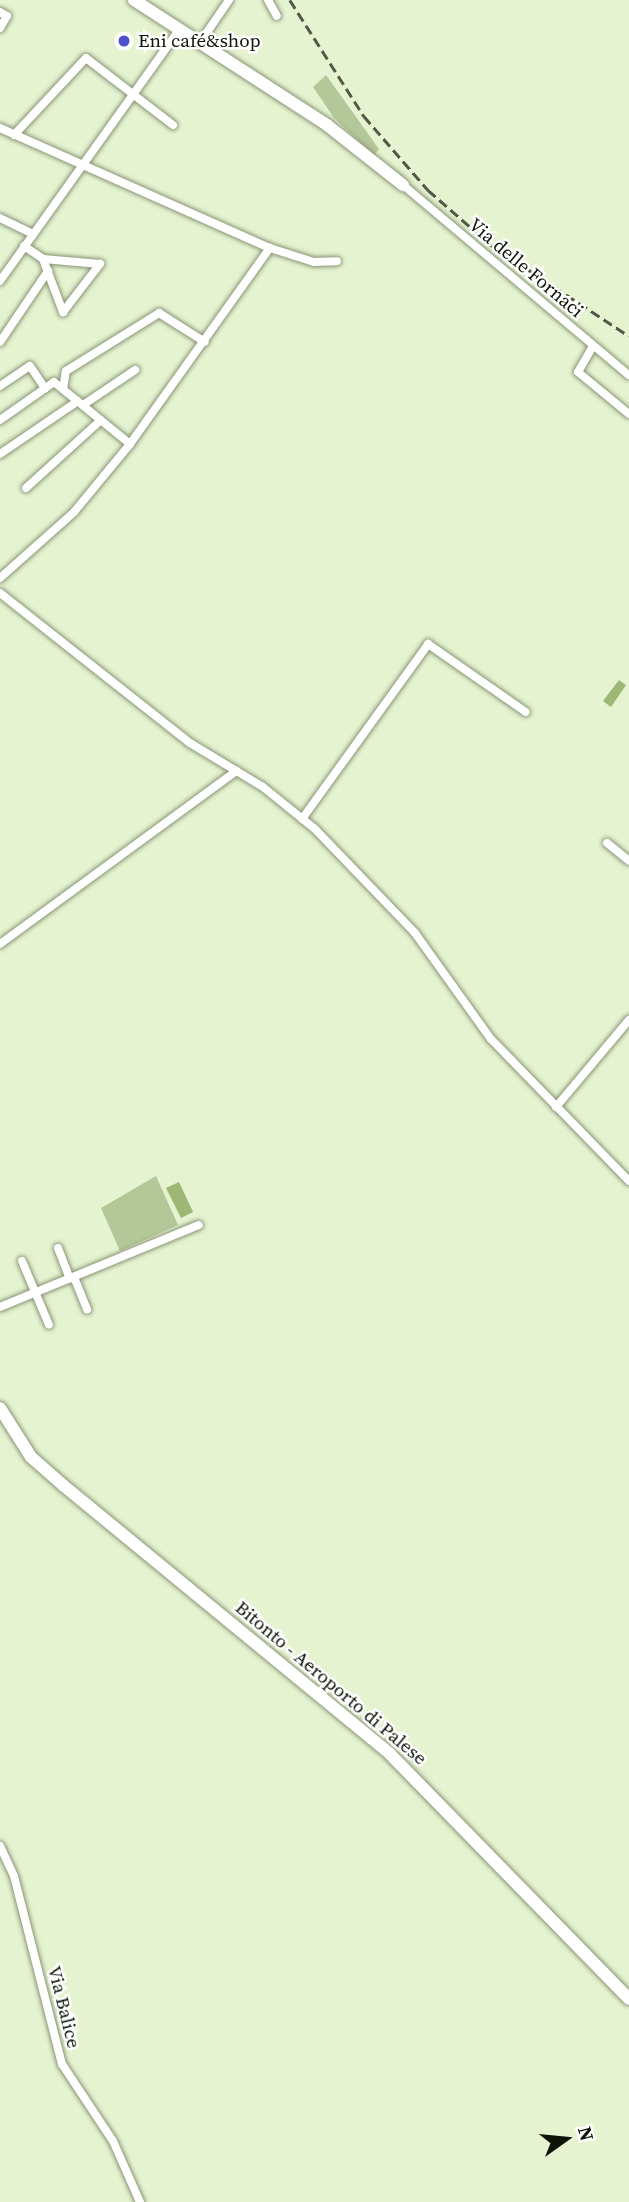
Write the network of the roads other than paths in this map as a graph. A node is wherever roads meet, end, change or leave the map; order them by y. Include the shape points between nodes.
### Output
1 (135, 0) edge
2 (229, 0) edge
3 (268, 0) edge
4 (0, 12) edge
5 (277, 16) dead end
6 (0, 28) edge
7 (180, 29) junction
8 (201, 41) junction
9 (134, 93) junction
10 (173, 125) dead end
11 (0, 128) edge
12 (14, 135) junction
13 (82, 165) junction
14 (403, 184) joint
15 (0, 218) edge
16 (33, 234) junction
17 (24, 246) junction
18 (270, 248) junction
19 (43, 259) junction
20 (337, 261) dead end
21 (48, 271) junction
22 (0, 281) edge
23 (0, 342) edge
24 (205, 342) junction
25 (593, 346) junction
26 (135, 370) dead end
27 (629, 375) edge
28 (0, 386) edge
29 (45, 388) junction
30 (63, 389) junction
31 (80, 403) junction
32 (629, 414) edge
33 (0, 420) edge
34 (101, 420) junction
35 (130, 444) junction
36 (0, 454) edge
37 (26, 488) dead end
38 (0, 578) edge
39 (0, 593) edge
40 (526, 712) dead end
41 (236, 771) junction
42 (302, 819) junction
43 (607, 843) dead end
44 (629, 861) edge
45 (0, 944) edge
46 (629, 1020) edge
47 (556, 1107) junction
48 (629, 1181) edge
49 (200, 1225) dead end
50 (58, 1248) dead end
51 (23, 1261) dead end
52 (72, 1278) junction
53 (36, 1293) junction
54 (0, 1307) edge
55 (87, 1309) dead end
56 (49, 1325) dead end
57 (0, 1408) edge
58 (0, 1846) edge
59 (629, 1999) edge
60 (141, 2202) edge

1 - 7 main road
2 - 8 street
3 - 5 street
4 - 6 street via 6,16
7 - 8 main road
7 - 9 street
8 - 14 main road
9 - 10 street
9 - 12 street via 86,58
9 - 13 street
11 - 12 street
12 - 13 street
13 - 16 street
13 - 18 street
14 - 25 street, Via delle Fornaci
15 - 16 street
16 - 17 street
17 - 19 street
17 - 22 street
18 - 20 street via 314,262
18 - 24 street
19 - 21 street
19 - 21 street via 100,264 63,312
21 - 23 street
24 - 30 street via 159,313 66,371
24 - 35 street
25 - 27 street, Via delle Fornaci
25 - 32 street via 578,372
26 - 31 street
28 - 29 street via 30,366
29 - 30 street via 54,382
29 - 33 street
30 - 31 street
31 - 34 street
31 - 36 street
34 - 35 street
34 - 37 street
35 - 38 street via 74,512
39 - 41 street via 190,743
40 - 42 street via 428,644
41 - 42 street
41 - 45 street
42 - 47 street via 374,886 491,1039
43 - 44 street
46 - 47 street
47 - 48 street
49 - 52 street
50 - 52 street
51 - 53 street
52 - 53 street
52 - 55 street
53 - 54 street
53 - 56 street
57 - 59 main road, Bitonto - Aeroporto di Palese via 31,1457 390,1754
58 - 60 street, Via Balice via 14,1876 62,2064 113,2141

